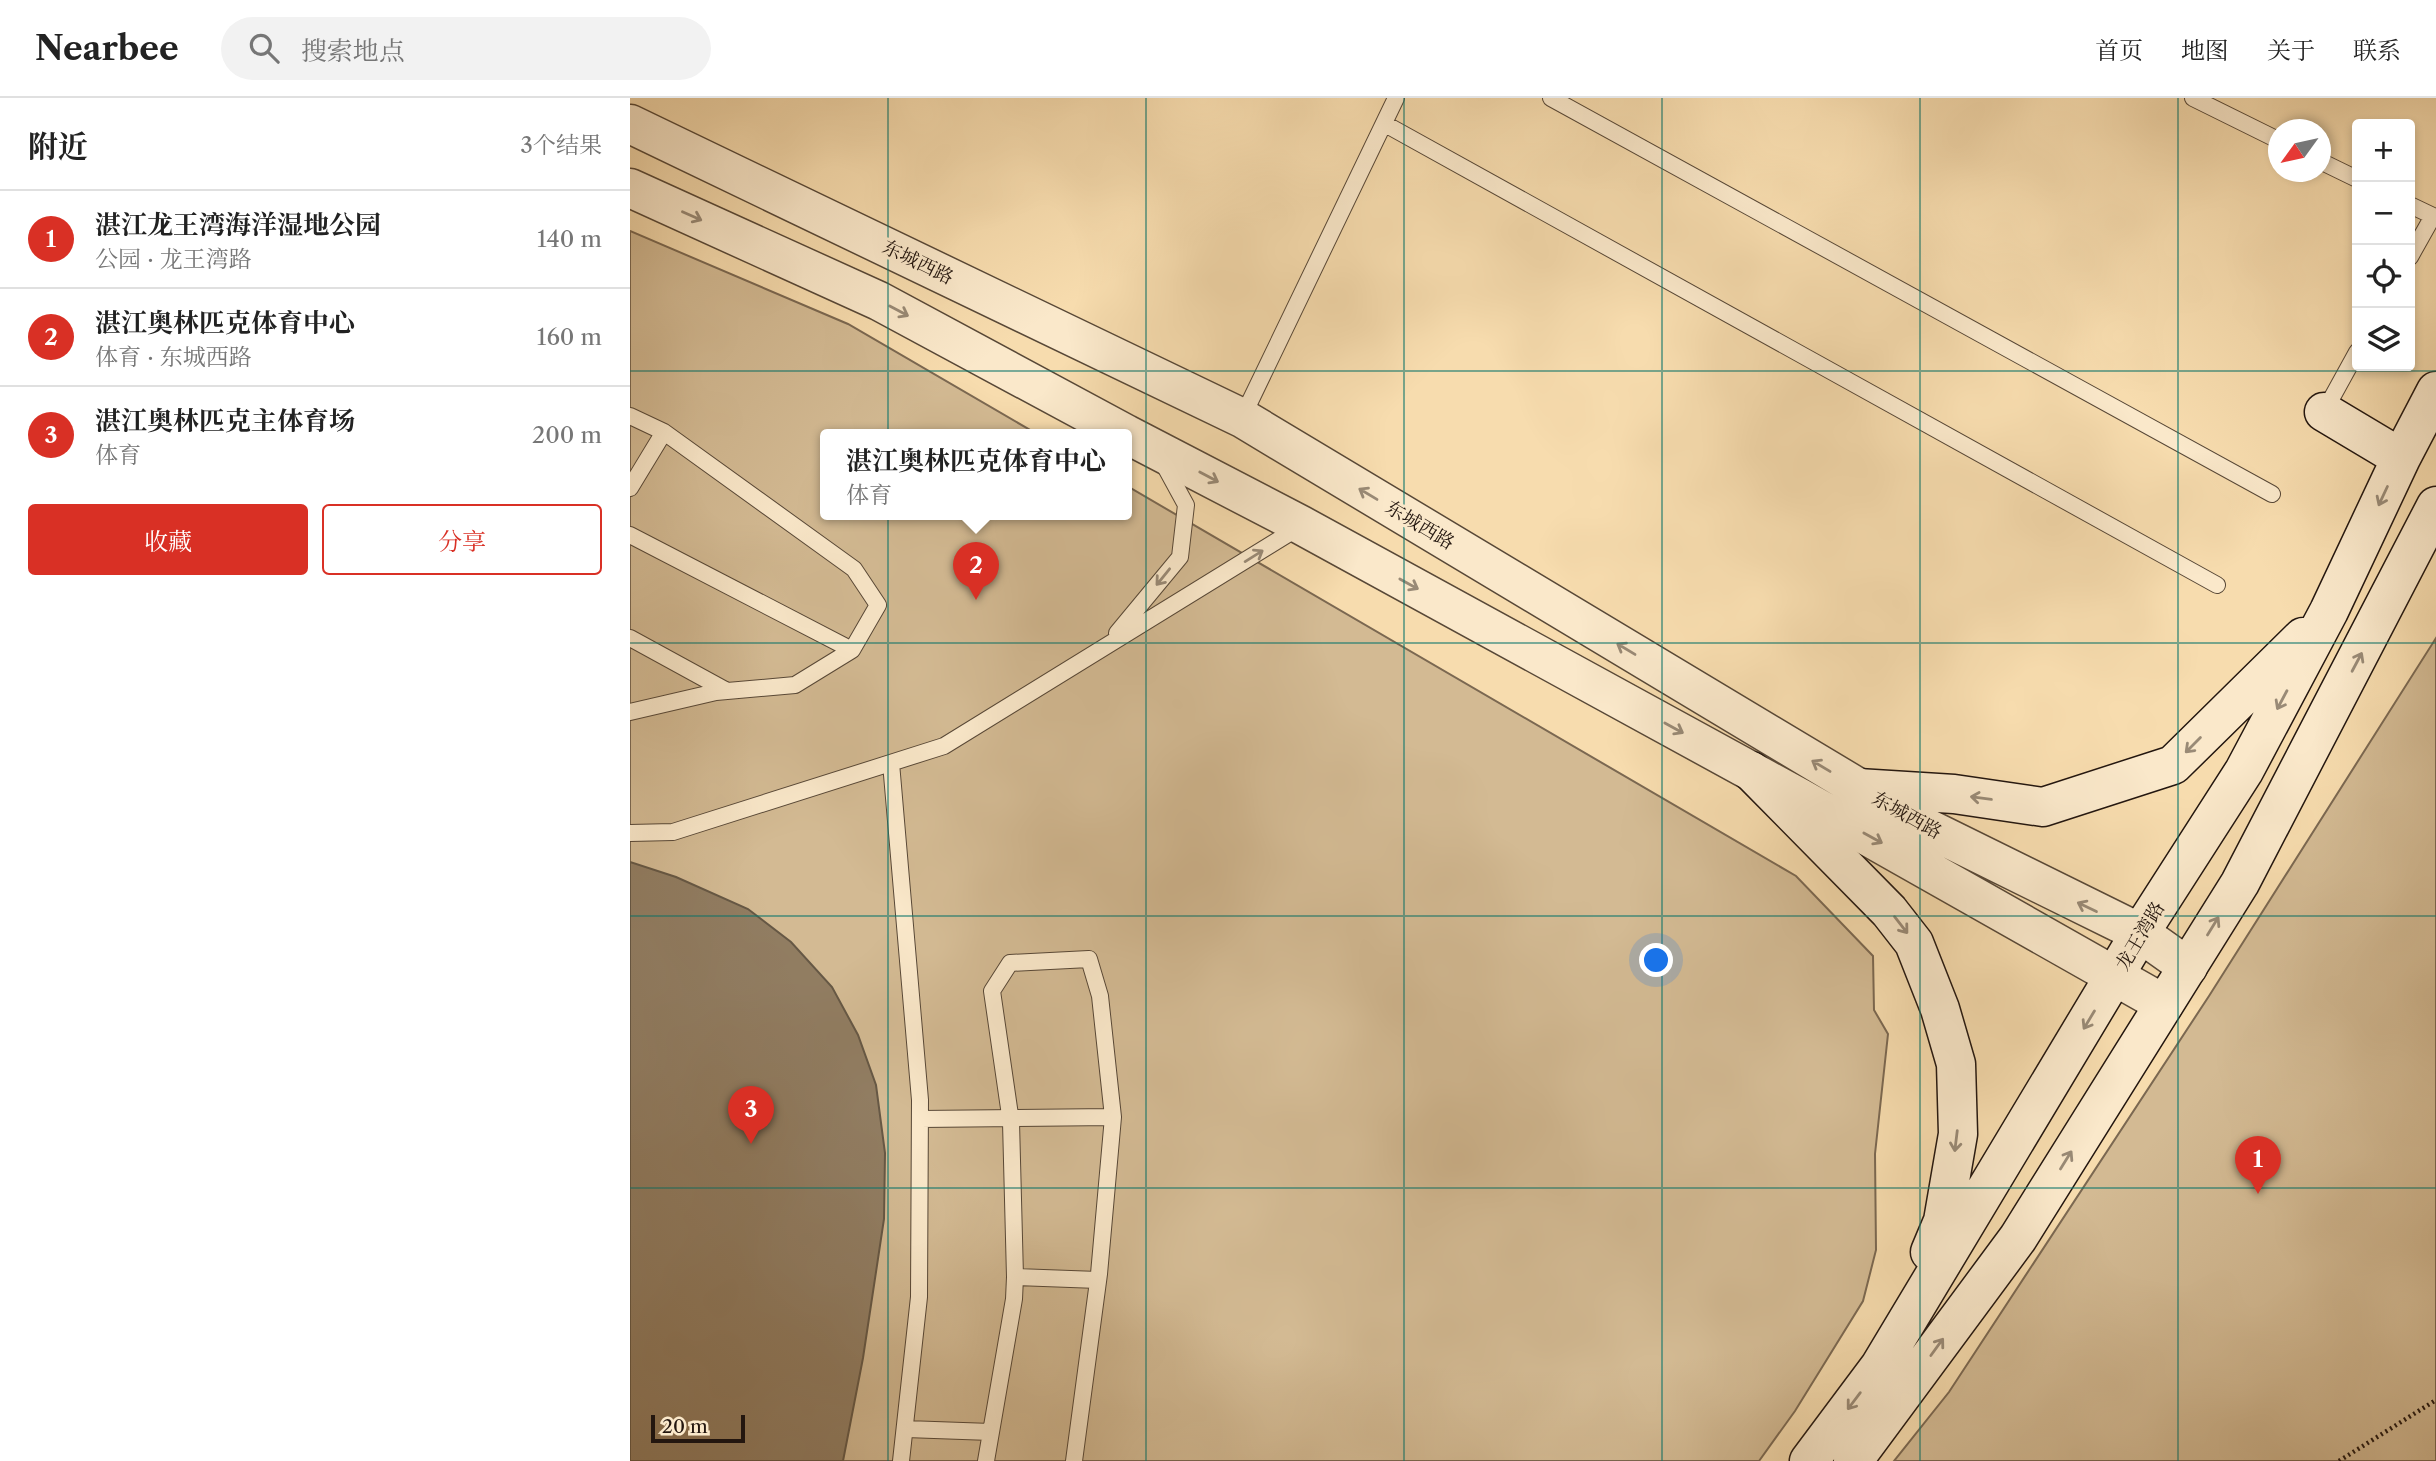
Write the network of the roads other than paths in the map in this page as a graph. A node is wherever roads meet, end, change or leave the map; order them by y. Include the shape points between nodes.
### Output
1 (1396, 98) edge
2 (1551, 98) edge
3 (2193, 98) edge
4 (630, 124) edge
5 (1385, 124) junction
6 (2268, 135) edge
7 (2331, 166) edge
8 (2352, 177) edge
9 (630, 188) edge
10 (2415, 207) edge
11 (2415, 248) edge
12 (2352, 361) edge
13 (2436, 391) edge
14 (2324, 412) joint
15 (630, 416) edge
16 (1242, 418) junction
17 (1117, 429) edge
18 (664, 432) junction
19 (1136, 439) edge
20 (2401, 458) junction
21 (630, 488) edge
22 (2272, 494) dead end
23 (2436, 506) edge
24 (1301, 525) junction
25 (630, 534) edge
26 (2217, 585) dead end
27 (2329, 611) junction
28 (630, 638) edge
29 (1111, 641) junction
30 (852, 650) junction
31 (727, 691) junction
32 (630, 712) edge
33 (891, 763) junction
34 (1751, 771) junction
35 (1858, 788) junction
36 (630, 833) edge
37 (2140, 933) junction
38 (2188, 967) junction
39 (2116, 975) junction
40 (2164, 1004) junction
41 (1011, 1117) junction
42 (1113, 1117) junction
43 (920, 1119) junction
44 (1015, 1277) junction
45 (1098, 1280) junction
46 (1880, 1366) junction
47 (906, 1429) junction
48 (991, 1432) junction
49 (901, 1461) edge
50 (986, 1461) edge
51 (1074, 1461) edge
52 (1809, 1461) edge
53 (1853, 1461) edge

1 - 5 lane
2 - 22 lane
3 - 6 lane
4 - 16 main road, 东城西路
5 - 16 lane
5 - 26 lane
7 - 8 lane
9 -> 17 main road via 879,301
10 - 11 lane via 2433,216
12 - 14 lane
13 - 20 main road, 龙王湾路
14 - 20 main road
15 - 18 lane
35 -> 16 main road, 东城西路
18 - 21 lane
18 - 30 lane via 854,569 878,605
19 -> 24 main road
19 -> 29 lane via 1186,505 1180,557
20 -> 27 main road, 龙王湾路
38 -> 23 main road via 2240,883
29 -> 24 lane
24 -> 34 main road
25 - 30 lane
27 -> 35 main road via 2173,765 2043,807 1954,794
27 -> 37 main road, 龙王湾路 via 2244,771
28 - 31 lane
29 - 33 lane via 944,746
30 - 31 lane via 795,685
31 - 32 lane
33 - 36 lane via 673,832
33 - 43 lane
34 -> 39 main road
34 -> 46 main road via 1844,862 1914,943 1956,1064 1958,1134 1943,1221
37 -> 35 main road, 东城西路 via 1917,823
37 - 38 main road, 东城西路
37 - 39 main road, 龙王湾路
38 - 40 main road
39 - 40 main road
39 -> 46 main road, 龙王湾路
53 -> 40 main road via 2018,1238
41 - 42 lane
41 - 42 lane via 992,991 1010,963 1089,958 1100,996
41 - 43 lane
41 - 44 lane
42 - 45 lane
43 - 47 lane via 919,1297
44 - 45 lane
44 - 48 lane
45 - 51 lane
46 -> 52 main road, 龙王湾路
47 - 48 lane
47 - 49 lane
48 - 50 lane

